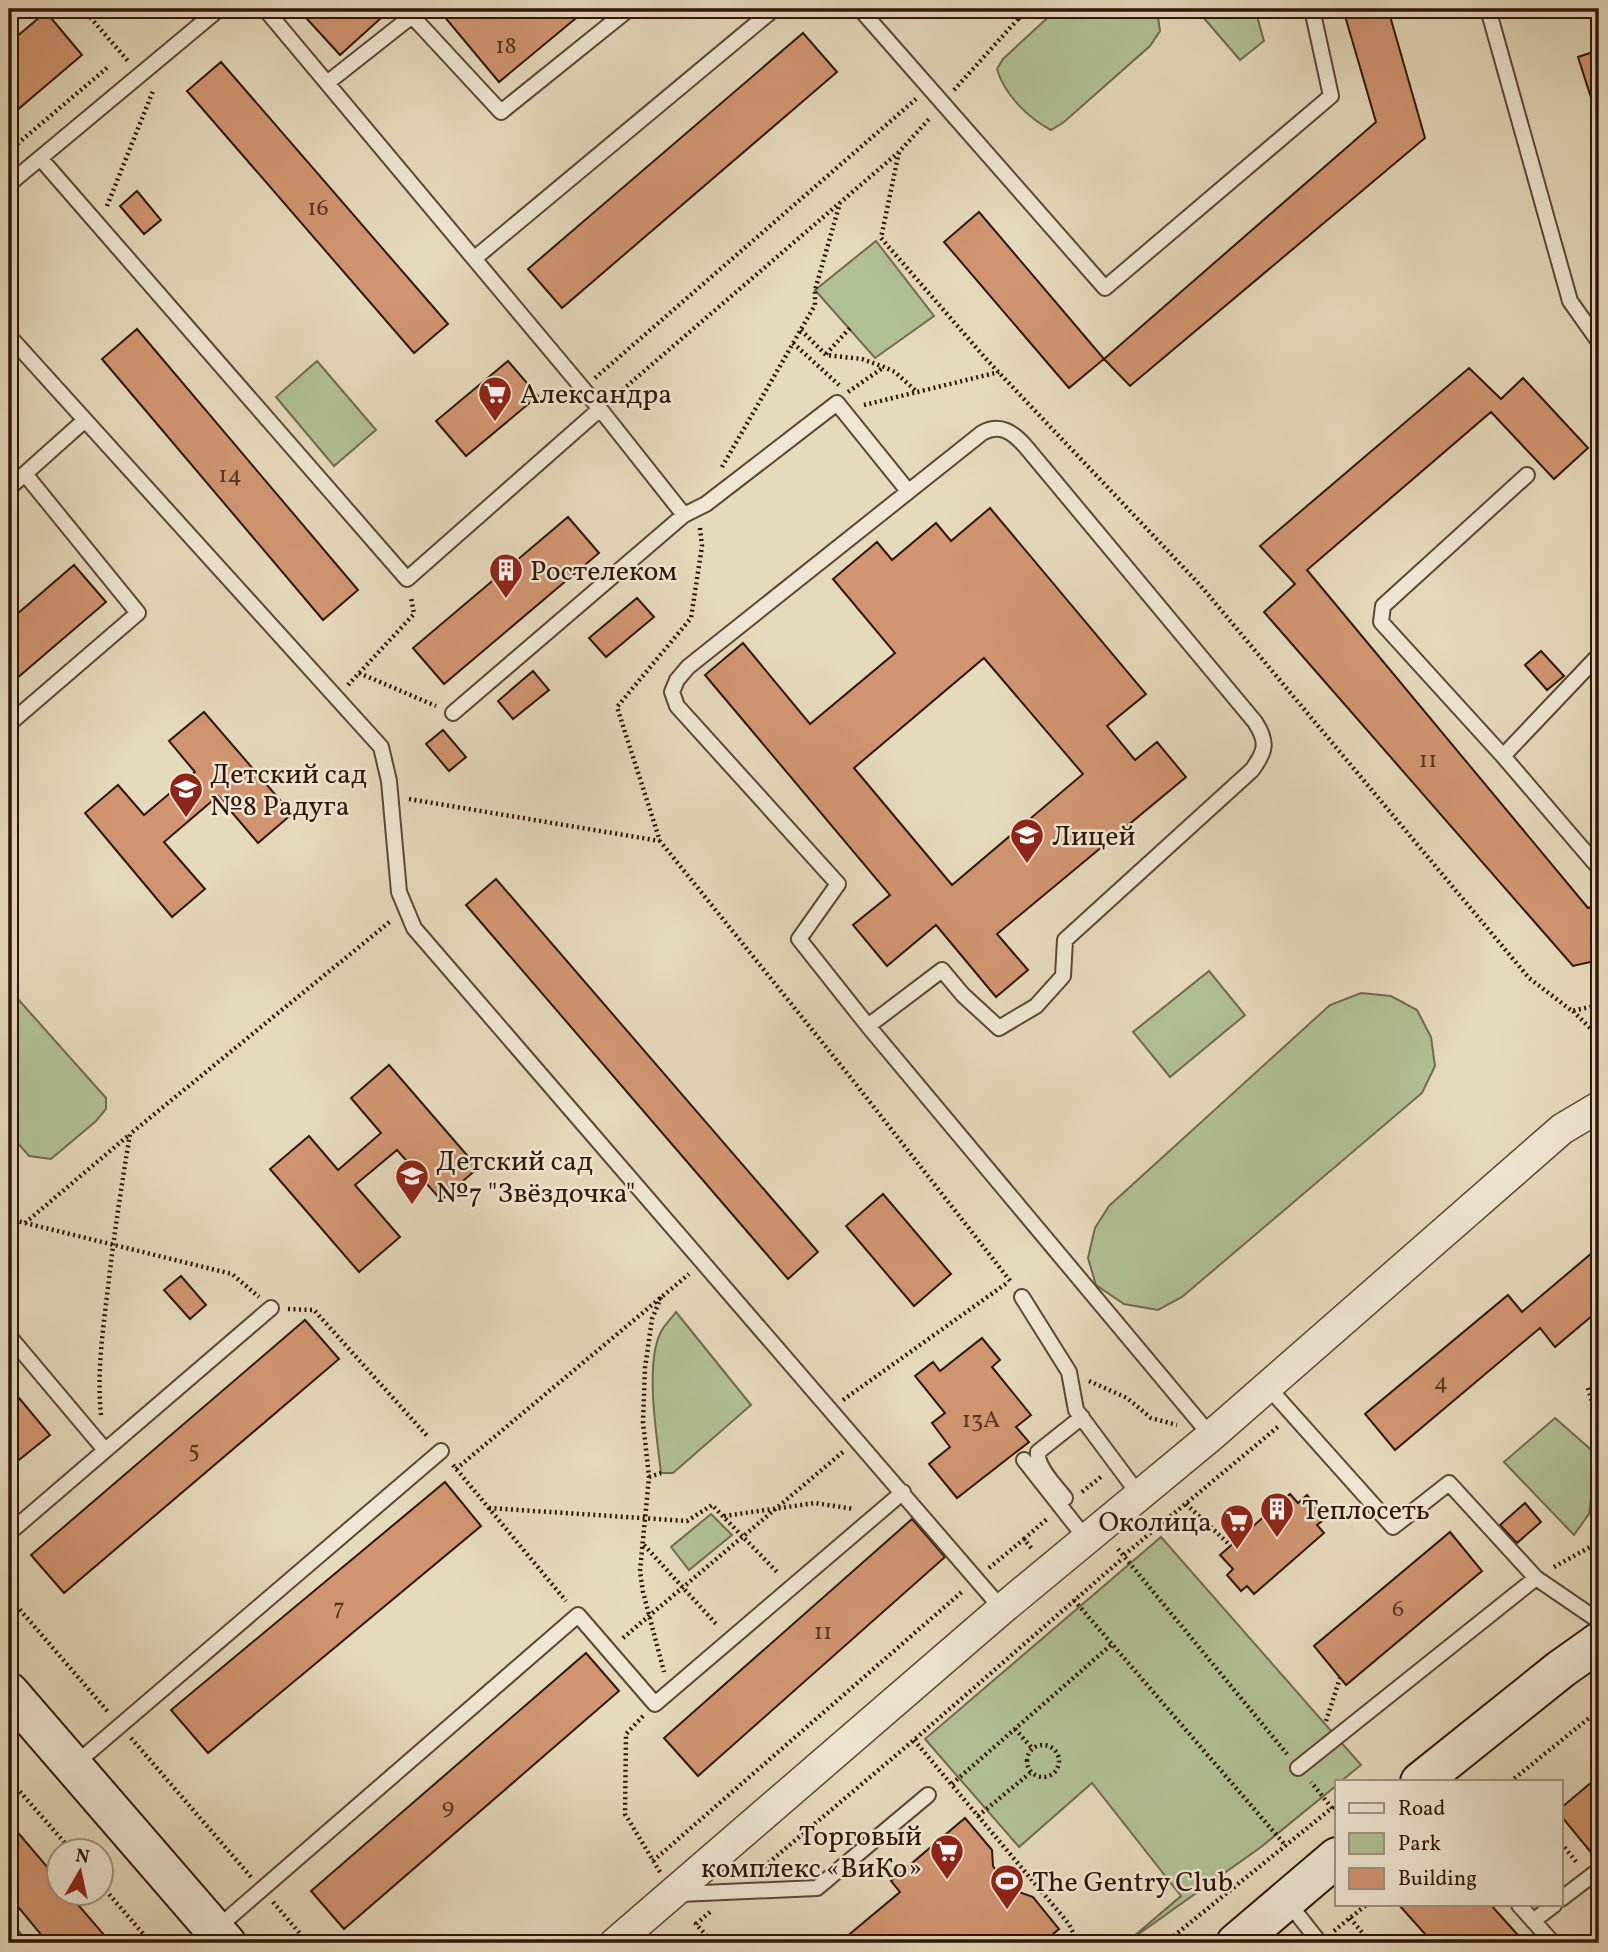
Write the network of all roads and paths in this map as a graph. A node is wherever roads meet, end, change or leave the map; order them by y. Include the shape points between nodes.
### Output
1 (14, 9) edge
2 (83, 9) edge
3 (219, 9) edge
4 (265, 9) edge
5 (629, 9) edge
6 (774, 9) edge
7 (860, 9) edge
8 (1014, 9) edge
9 (1033, 9) edge
10 (1312, 9) edge
11 (1488, 9) edge
12 (9, 13) edge
13 (1018, 19) junction
14 (169, 51) junction
15 (108, 67) dead end
16 (139, 75) junction
17 (327, 83) junction
18 (929, 88) junction
19 (943, 103) junction
20 (9, 151) edge
21 (899, 152) junction
22 (40, 158) junction
23 (9, 184) edge
24 (841, 202) junction
25 (99, 226) junction
26 (475, 258) junction
27 (850, 328) dead end
28 (801, 330) junction
29 (9, 336) edge
30 (1599, 342) edge
31 (793, 343) junction
32 (826, 355) junction
33 (884, 367) junction
34 (999, 372) junction
35 (918, 392) junction
36 (848, 393) junction
37 (604, 405) junction
38 (85, 420) junction
39 (25, 474) junction
40 (1527, 475) dead end
41 (9, 488) edge
42 (908, 491) junction
43 (691, 512) junction
44 (407, 579) junction
45 (1599, 655) edge
46 (359, 673) junction
47 (336, 698) junction
48 (453, 713) joint
49 (9, 724) edge
50 (1503, 755) junction
51 (390, 796) junction
52 (660, 841) junction
53 (1599, 868) edge
54 (406, 909) junction
55 (1599, 1005) edge
56 (1572, 1010) junction
57 (867, 1026) junction
58 (1599, 1037) edge
59 (1599, 1107) edge
60 (130, 1135) junction
61 (9, 1219) edge
62 (25, 1223) junction
63 (113, 1243) junction
64 (703, 1261) junction
65 (1010, 1281) junction
66 (661, 1297) junction
67 (1022, 1297) joint
68 (271, 1308) junction
69 (9, 1336) edge
70 (1069, 1372) junction
71 (1267, 1386) junction
72 (1588, 1388) dead end
73 (831, 1408) junction
74 (1293, 1415) junction
75 (1082, 1417) junction
76 (1599, 1426) edge
77 (1206, 1429) junction
78 (858, 1440) junction
79 (105, 1450) junction
80 (440, 1451) junction
81 (1024, 1460) dead end
82 (456, 1469) junction
83 (661, 1473) dead end
84 (649, 1477) junction
85 (903, 1492) junction
86 (1140, 1496) junction
87 (1065, 1498) dead end
88 (1186, 1504) junction
89 (778, 1507) junction
90 (488, 1508) junction
91 (723, 1516) junction
92 (646, 1519) junction
93 (872, 1519) junction
94 (9, 1533) edge
95 (1093, 1535) junction
96 (743, 1536) junction
97 (1599, 1542) edge
98 (643, 1544) junction
99 (1231, 1546) dead end
100 (1032, 1549) dead end
101 (1124, 1557) junction
102 (1536, 1578) junction
103 (977, 1579) junction
104 (683, 1587) junction
105 (792, 1587) junction
106 (9, 1597) edge
107 (1074, 1600) junction
108 (1002, 1609) junction
109 (578, 1615) junction
110 (649, 1615) junction
111 (1599, 1621) edge
112 (730, 1640) junction
113 (1599, 1642) edge
114 (1112, 1644) junction
115 (608, 1650) junction
116 (9, 1692) edge
117 (655, 1704) junction
118 (1599, 1710) edge
119 (120, 1726) junction
120 (1015, 1729) junction
121 (914, 1740) junction
122 (1031, 1748) junction
123 (73, 1766) junction
124 (1298, 1768) junction
125 (1030, 1773) junction
126 (9, 1779) edge
127 (1423, 1780) edge
128 (1513, 1780) edge
129 (952, 1784) junction
130 (928, 1795) dead end
131 (978, 1816) junction
132 (59, 1836) edge
133 (1562, 1844) edge
134 (1286, 1846) junction
135 (1335, 1859) edge
136 (653, 1861) junction
137 (1594, 1874) edge
138 (262, 1889) junction
139 (737, 1890) junction
140 (673, 1894) junction
141 (1562, 1898) edge
142 (1286, 1900) junction
143 (116, 1902) edge
144 (1365, 1906) edge
145 (1520, 1906) edge
146 (1553, 1906) edge
147 (1350, 1918) junction
148 (1533, 1921) junction
149 (9, 1932) edge
150 (220, 1937) edge
151 (1325, 1939) edge
152 (622, 1941) edge
153 (18, 1943) edge
154 (151, 1943) edge
155 (308, 1943) edge
156 (713, 1943) edge
157 (1079, 1943) edge
158 (1165, 1943) edge
159 (1236, 1943) edge
160 (1371, 1943) edge
161 (1553, 1943) edge

1 - 12 path
2 - 16 path
3 - 14 lane
4 - 17 lane
5 - 17 lane via 501,112 412,16
6 - 26 lane
7 - 18 lane
8 - 13 path
9 - 13 path
10 - 19 lane via 1331,96 1105,288
11 - 30 lane via 1570,301
13 - 19 path
14 - 16 lane
14 - 25 path
15 - 20 path
16 - 22 lane
17 - 26 lane
18 - 19 lane
18 - 37 path via 592,381
19 - 21 path
21 - 24 path
21 - 34 path via 878,240
22 - 23 lane
22 - 25 lane
24 - 28 path via 815,290 815,305
24 - 37 path
25 - 44 lane
26 - 37 lane
27 - 32 path
28 - 31 path
28 - 32 path
29 - 38 lane
31 - 36 path
31 - 43 path
32 - 33 path
33 - 35 path
33 - 36 path
34 - 35 path
34 - 56 path via 1200,586 1529,978
35 - 36 path via 862,406
37 - 43 lane
37 - 44 lane
38 - 39 lane
38 - 47 lane
39 - 41 lane
39 - 49 lane via 138,612
40 - 50 lane via 1383,606 1381,622
42 - 43 lane via 836,403
42 - 57 lane via 688,667 672,692 677,706 838,884 799,939
42 - 57 lane via 991,428 1016,436 1255,722 1265,740 1252,769 1065,940 1063,976 1035,1006 999,1028 942,970
43 - 48 lane
43 - 52 path via 702,546 691,618 617,707
44 - 46 path via 414,614
45 - 50 lane
46 - 47 path
46 - 48 path
47 - 51 lane via 381,747
50 - 53 lane
51 - 52 path
51 - 54 lane via 399,892
52 - 65 path
54 - 60 path
54 - 64 lane via 414,928
55 - 56 path
56 - 58 path
57 - 77 lane
59 - 71 street via 1562,1129
60 - 62 path
60 - 63 path
61 - 62 path
62 - 63 path
63 - 68 path via 232,1274
63 - 79 path via 99,1392
64 - 66 path
64 - 73 lane
65 - 67 path
65 - 73 path
66 - 82 path
66 - 84 path via 652,1319 645,1368 643,1422
67 - 70 lane
68 - 79 lane
68 - 80 path via 314,1310
69 - 79 lane
70 - 75 lane via 1076,1410
70 - 77 path via 1127,1398 1151,1418
71 - 74 lane
71 - 77 street
72 - 76 path
73 - 78 lane
74 - 88 path
74 - 102 lane via 1393,1527 1449,1483
75 - 86 lane
75 - 87 lane via 1038,1452 1042,1468
77 - 86 street
78 - 85 lane
78 - 89 path
79 - 94 lane
80 - 82 path
80 - 119 lane
81 - 95 lane
82 - 90 path
83 - 84 path
84 - 92 path
85 - 93 lane
85 - 103 lane
86 - 95 street
88 - 99 path
88 - 101 path
89 - 91 path
89 - 93 path via 815,1503 851,1508
89 - 96 path
90 - 92 path
90 - 109 path
91 - 92 path via 712,1505 687,1521
91 - 96 path
92 - 98 path
93 - 105 lane
95 - 101 path
95 - 108 street
96 - 104 path
96 - 105 path
97 - 102 path
98 - 104 path
98 - 110 path via 640,1571
100 - 103 path via 1024,1539
101 - 107 path
101 - 124 path
102 - 111 lane
102 - 124 lane
103 - 108 lane
103 - 136 path
104 - 110 path
104 - 112 path
105 - 112 lane
106 - 119 path
107 - 114 path
107 - 121 path
108 - 140 street
109 - 115 lane
109 - 138 lane
110 - 115 path
110 - 117 path via 666,1680
112 - 117 lane
113 - 127 street
114 - 120 path
114 - 134 path
115 - 117 lane
116 - 123 street
117 - 136 path via 626,1734 625,1814
118 - 128 path
119 - 123 lane
119 - 138 path
120 - 122 path
120 - 129 path
121 - 129 path
121 - 139 path
122 - 125 path via 1025,1760
122 - 125 path via 1044,1744 1056,1749 1060,1762 1054,1774 1042,1778
123 - 150 street
124 - 134 path via 1332,1808
125 - 131 path
126 - 132 path
129 - 131 path
130 - 139 lane via 817,1888
131 - 157 path via 1069,1924
133 - 137 path
134 - 158 path
135 - 142 street
136 - 140 path
137 - 141 lane
138 - 150 lane
138 - 155 path
139 - 140 lane
139 - 156 path via 696,1924
140 - 152 street
142 - 151 lane
142 - 159 street
143 - 154 path
144 - 147 path
145 - 148 lane
146 - 148 lane
147 - 151 path
147 - 160 path
148 - 161 lane
149 - 153 lane

